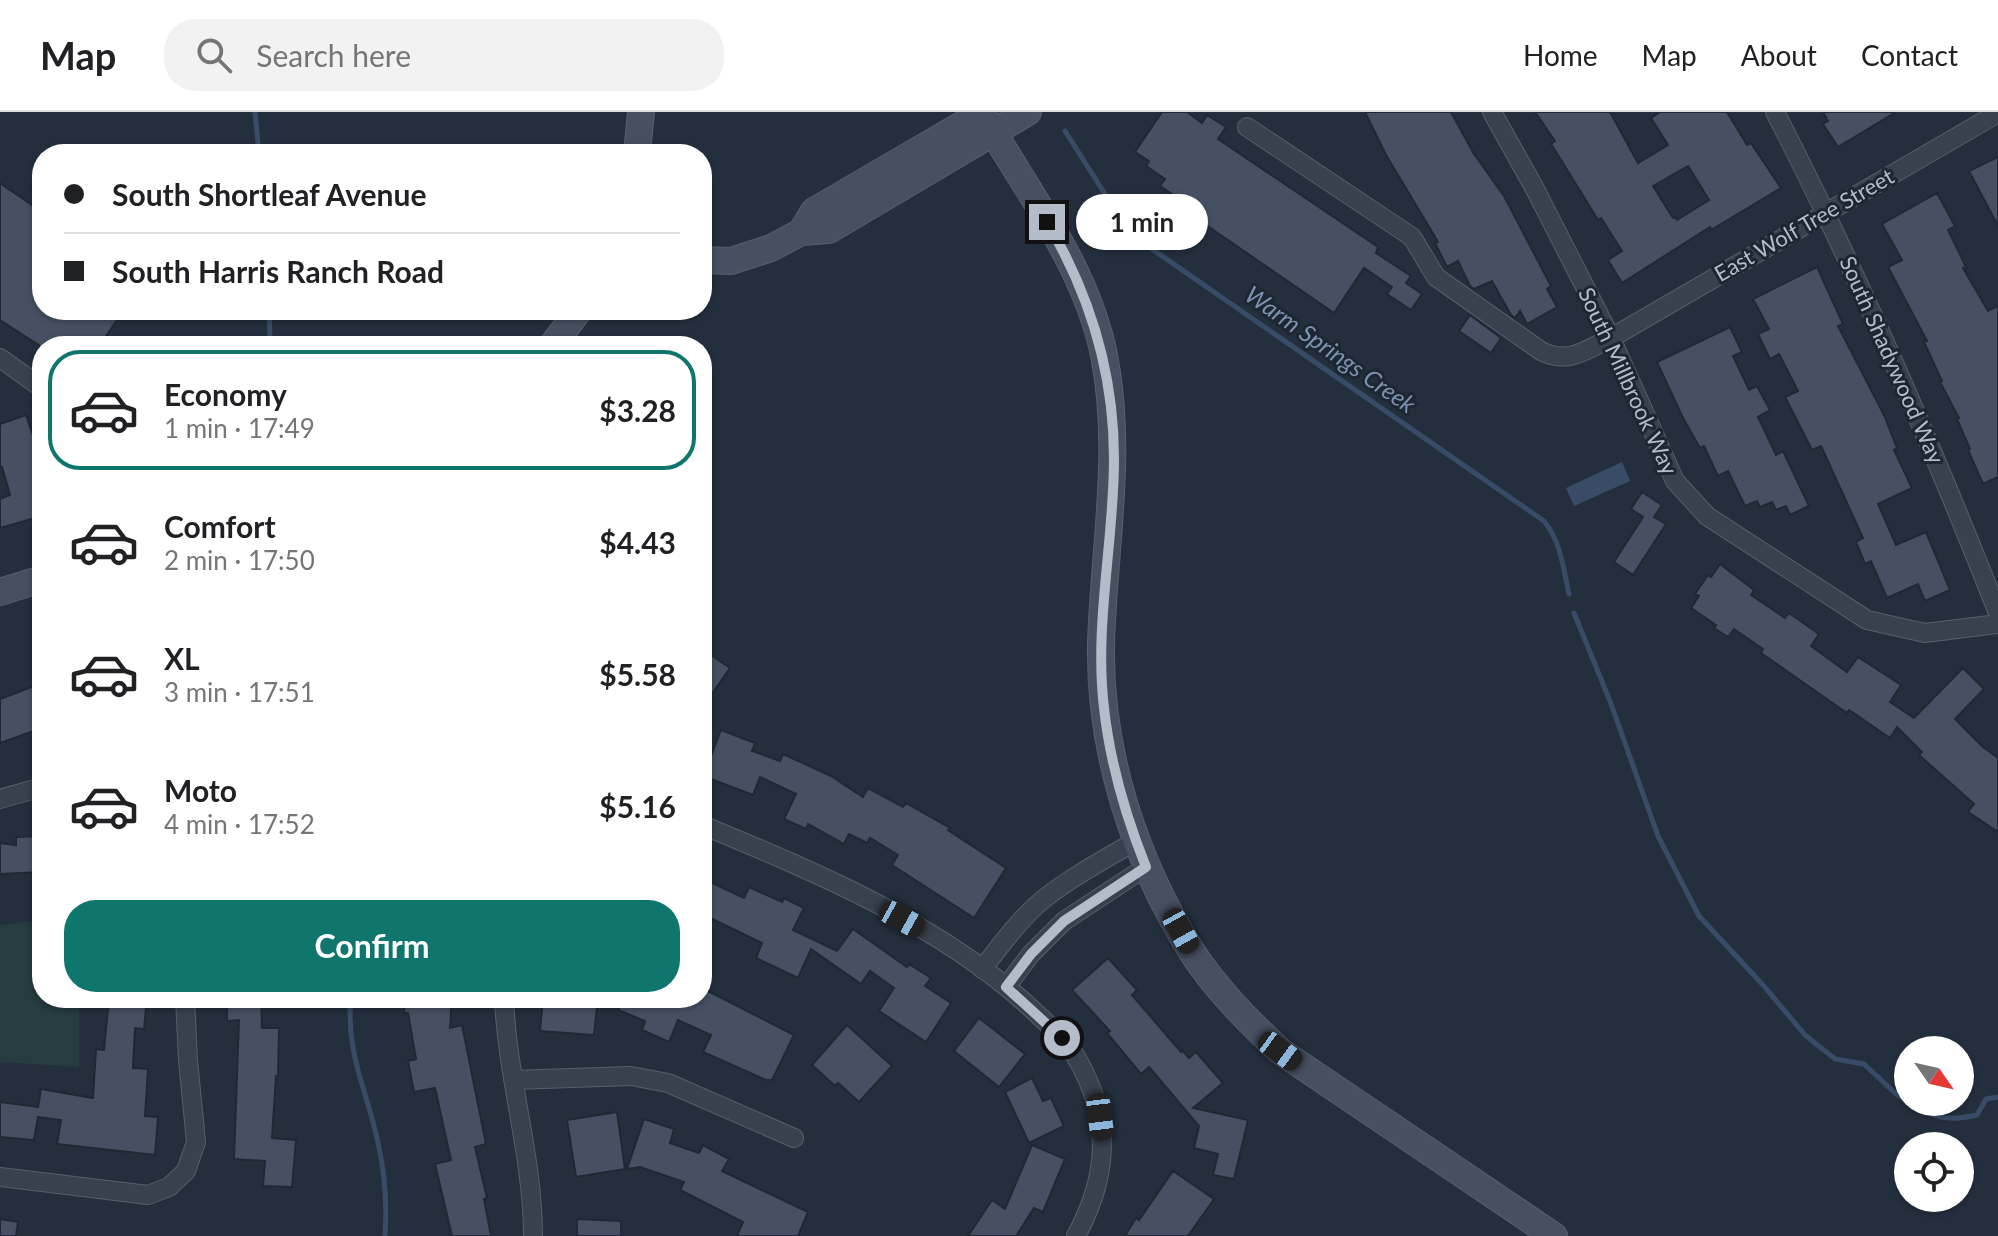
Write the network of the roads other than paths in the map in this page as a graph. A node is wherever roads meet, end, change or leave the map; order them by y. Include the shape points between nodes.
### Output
1 (641, 112) edge
2 (1028, 112) edge
3 (1492, 112) edge
4 (1775, 112) edge
5 (1998, 113) edge
6 (986, 119) edge
7 (1247, 127) dead end
8 (638, 144) edge
9 (1825, 212) junction
10 (712, 260) edge
11 (1611, 338) junction
12 (0, 358) edge
13 (32, 381) edge
14 (32, 582) edge
15 (0, 592) edge
16 (1998, 613) edge
17 (1998, 624) edge
18 (32, 790) edge
19 (0, 799) edge
20 (712, 829) edge
21 (1136, 841) junction
22 (1146, 867) junction
23 (982, 969) junction
24 (1006, 987) junction
25 (185, 1008) edge
26 (505, 1008) edge
27 (513, 1080) junction
28 (794, 1138) dead end
29 (0, 1177) edge
30 (533, 1236) edge
31 (1076, 1236) edge
32 (1554, 1236) edge

1 - 8 street
2 - 6 street
3 - 11 street, South Millbrook Way
4 - 9 street, South Shadywood Way
5 - 9 street, East Wolf Tree Street
6 - 10 street via 829,230 801,232 731,261
6 - 21 street via 1062,247 1085,293 1103,352 1114,461 1101,645 1104,708
7 - 11 street, East Wolf Tree Street via 1412,237 1436,277 1541,351 1554,358 1574,356
9 - 11 street, East Wolf Tree Street
9 - 16 street, South Shadywood Way
11 - 17 street, South Millbrook Way via 1675,481 1707,516 1867,620 1925,633
12 - 13 street
14 - 15 street
18 - 19 street
20 - 23 street via 862,897
21 - 22 street
21 - 23 street via 1043,899
22 - 24 street via 1064,921
22 - 32 street via 1192,952 1280,1051
23 - 24 street
24 - 31 street via 1062,1038 1094,1093 1102,1137 1099,1184
25 - 29 street via 196,1142 186,1171 169,1187 148,1195
26 - 27 street
27 - 28 street via 631,1076 668,1083
27 - 30 street via 531,1184

